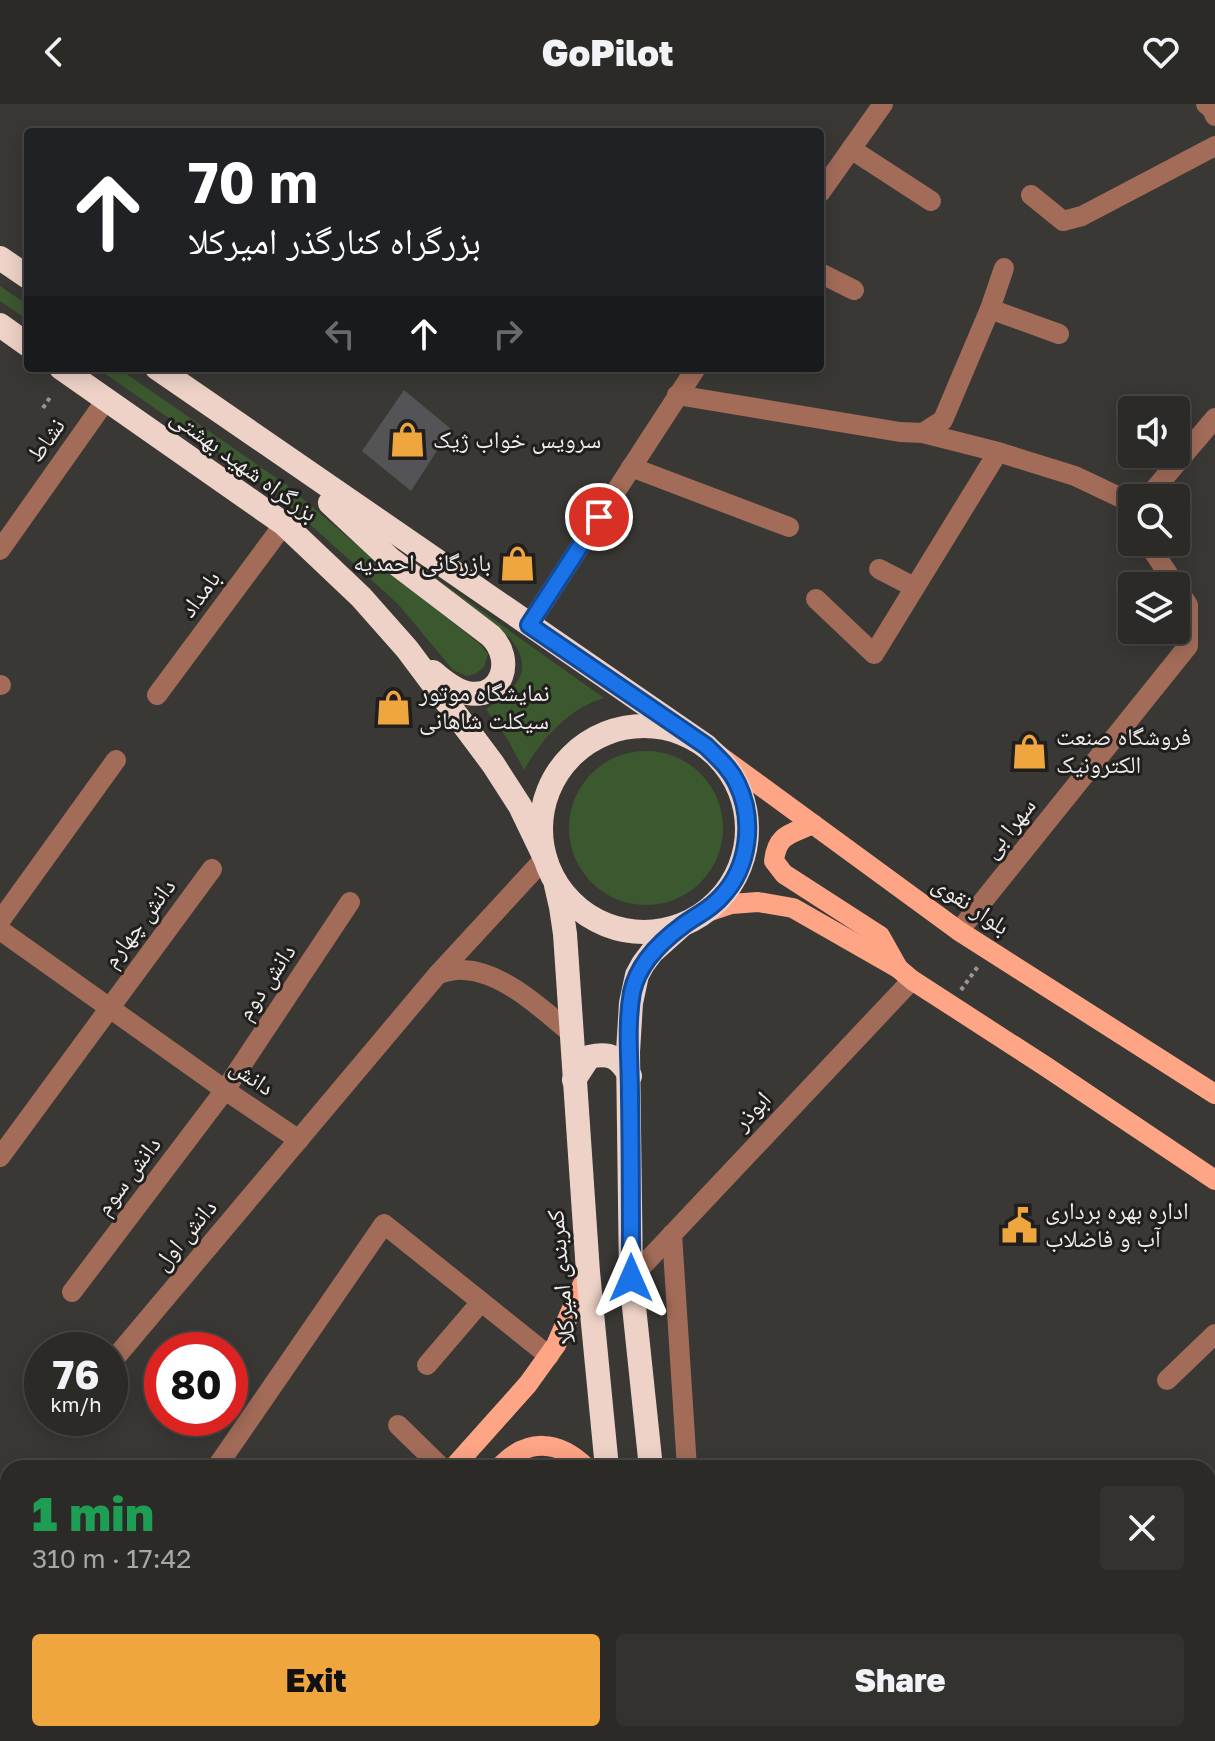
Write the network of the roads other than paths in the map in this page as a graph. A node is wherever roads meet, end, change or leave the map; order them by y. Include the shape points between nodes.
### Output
1 (883, 104) edge
2 (1206, 104) edge
3 (1215, 116) edge
4 (1215, 146) edge
5 (851, 149) junction
6 (824, 187) edge
7 (1031, 195) dead end
8 (931, 201) dead end
9 (0, 258) edge
10 (1004, 268) dead end
11 (24, 274) edge
12 (824, 275) edge
13 (854, 290) dead end
14 (990, 309) junction
15 (0, 325) edge
16 (1059, 334) dead end
17 (24, 342) edge
18 (67, 372) edge
19 (163, 372) edge
20 (693, 372) edge
21 (677, 395) junction
22 (106, 400) junction
23 (1215, 418) edge
24 (923, 433) junction
25 (275, 450) junction
26 (998, 452) junction
27 (631, 467) junction
28 (1159, 484) edge
29 (1118, 496) edge
30 (284, 524) junction
31 (789, 527) dead end
32 (0, 550) edge
33 (879, 569) dead end
34 (914, 587) junction
35 (816, 599) dead end
36 (529, 625) junction
37 (1188, 644) edge
38 (407, 649) junction
39 (157, 695) dead end
40 (706, 746) junction
41 (116, 760) dead end
42 (813, 824) junction
43 (545, 858) junction
44 (212, 869) dead end
45 (554, 881) junction
46 (350, 902) dead end
47 (694, 918) junction
48 (0, 921) edge
49 (0, 930) edge
50 (959, 931) junction
51 (438, 974) junction
52 (905, 974) junction
53 (108, 1008) junction
54 (571, 1033) junction
55 (630, 1076) junction
56 (574, 1080) junction
57 (225, 1090) junction
58 (1215, 1093) edge
59 (299, 1140) junction
60 (0, 1157) edge
61 (1215, 1180) edge
62 (672, 1234) junction
63 (588, 1272) junction
64 (631, 1278) junction
65 (72, 1292) dead end
66 (481, 1302) junction
67 (1211, 1330) edge
68 (128, 1343) edge
69 (549, 1356) junction
70 (427, 1365) dead end
71 (1167, 1380) dead end
72 (398, 1425) dead end
73 (222, 1460) edge
74 (434, 1460) edge
75 (460, 1460) edge
76 (508, 1460) edge
77 (577, 1460) edge
78 (606, 1460) edge
79 (650, 1460) edge
80 (686, 1460) edge

1 - 5 street
2 - 3 street
4 - 7 street via 1082,216 1063,221
5 - 6 street
5 - 8 street
9 - 11 highway
10 - 14 street
12 - 13 street
14 - 16 street
14 - 24 street via 943,420
15 - 17 highway
18 - 22 highway, بزرگراه شهید بهشتی
19 - 25 highway, بزرگراه شهید بهشتی
20 - 21 street
21 - 24 street
21 - 27 street
22 - 30 highway, بزرگراه شهید بهشتی
22 - 32 street, نشاط
23 - 28 street
24 - 26 street
25 - 36 highway, بزرگراه شهید بهشتی
25 - 38 highway via 385,554 491,636 505,663 498,682 470,694 438,677
26 - 29 street via 1075,476
26 - 34 street
27 - 31 street
27 - 36 street
30 - 38 highway, بزرگراه شهید بهشتی
30 - 39 street, بامداد
33 - 34 street
34 - 35 street via 874,654
36 - 40 highway, بزرگراه شهید بهشتی
37 - 50 street, سهرا بی
38 - 43 highway, بزرگراه شهید بهشتی via 508,787
40 - 42 main road, بلوار نقوی
40 - 43 highway via 684,734 647,726 609,732 586,744 552,782 543,807
40 - 47 highway via 737,783 747,830 736,876 722,896
41 - 48 street
42 - 50 main road, بلوار نقوی
42 - 52 main road via 785,836 774,861 784,874 880,936
43 - 45 highway
43 - 51 street
44 - 53 street, دانش چهارم
45 - 47 highway via 590,918 612,928 660,931
45 - 54 highway, کمربندی امیرکلا via 565,934
46 - 57 street, دانش دوم
47 - 52 main road via 731,904 793,908
47 - 55 highway via 652,952 637,975 631,1003
49 - 53 street, دانش
50 - 58 main road, بلوار نقوی
51 - 54 street via 461,969 493,978
51 - 59 street
52 - 61 main road
52 - 62 street, ابوذر
53 - 57 street, دانش
53 - 60 street, دانش چهارم
54 - 56 highway, کمربندی امیرکلا
55 - 56 highway via 622,1062 602,1054 589,1057
55 - 64 highway
56 - 63 highway, کمربندی امیرکلا
57 - 59 street, دانش
57 - 65 street, دانش سوم
59 - 68 street, دانش اول
62 - 64 street, ابوذر
62 - 80 street
63 - 69 main road
63 - 78 highway, کمربندی امیرکلا
64 - 79 highway
66 - 69 street
66 - 70 street
66 - 73 street via 384,1224
67 - 71 street
69 - 75 main road
72 - 74 street
76 - 77 main road via 533,1446 564,1450

